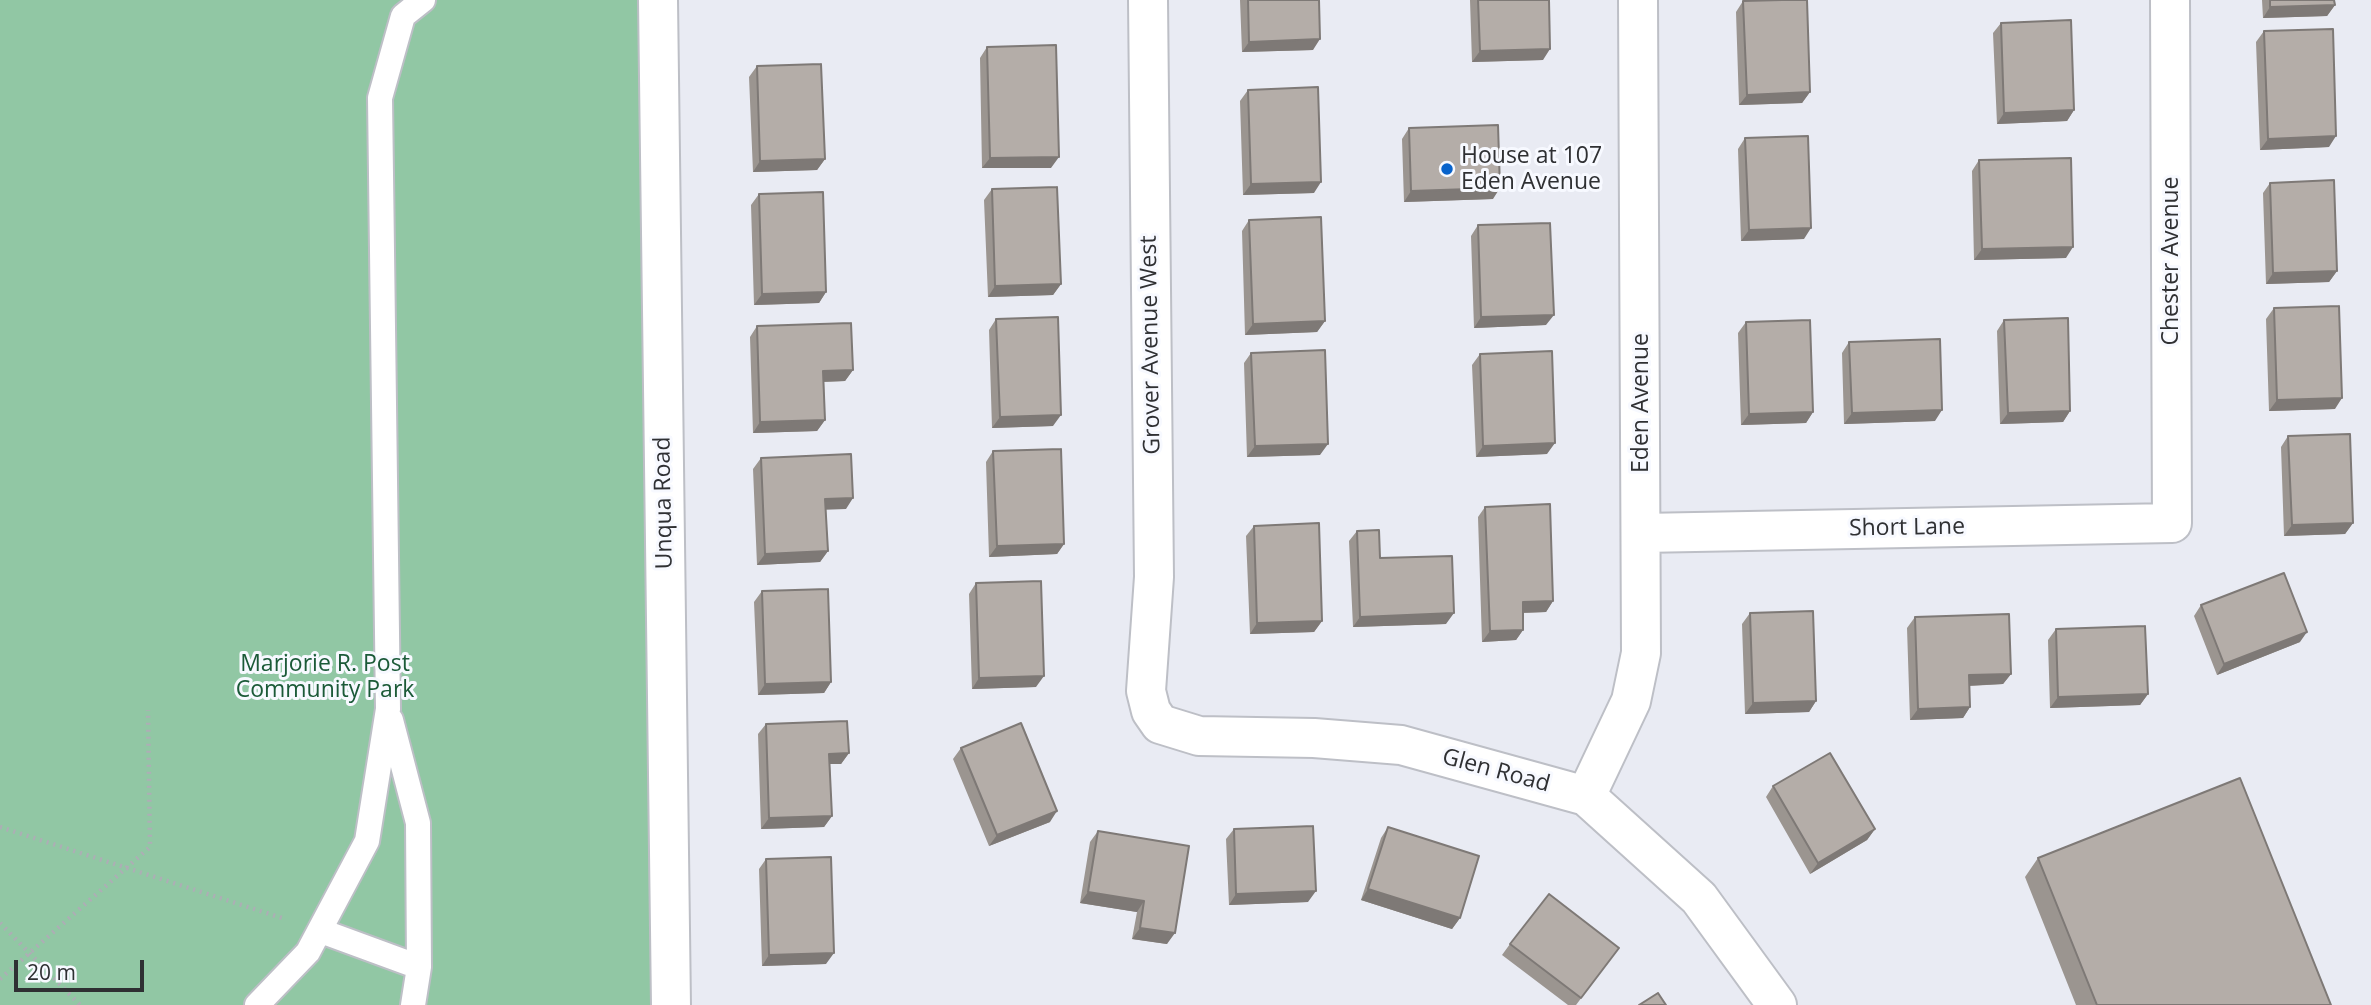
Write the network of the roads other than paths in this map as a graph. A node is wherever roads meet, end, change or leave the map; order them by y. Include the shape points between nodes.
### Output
1 (423, 0) edge
2 (658, 0) edge
3 (1148, 0) edge
4 (1639, 0) edge
5 (2169, 0) edge
6 (2172, 523) joint
7 (1642, 533) junction
8 (1146, 691) joint
9 (388, 709) junction
10 (1586, 796) junction
11 (321, 931) junction
12 (419, 967) junction
13 (257, 1005) edge
14 (413, 1005) edge
15 (671, 1005) edge
16 (1777, 1005) edge

1 - 9 lane via 403,16 380,98
2 - 15 street, Unqua Road
3 - 8 street, Grover Avenue West via 1154,577
4 - 7 street, Eden Avenue
5 - 6 street, Chester Avenue
6 - 7 street, Short Lane
7 - 10 street, Eden Avenue via 1641,653 1631,701
8 - 10 street, Glen Road via 1160,724 1199,736 1401,745
9 - 11 lane via 367,841
9 - 12 lane via 418,823
10 - 16 street, Glen Road via 1699,898
11 - 12 lane
11 - 13 lane via 308,952
12 - 14 lane

